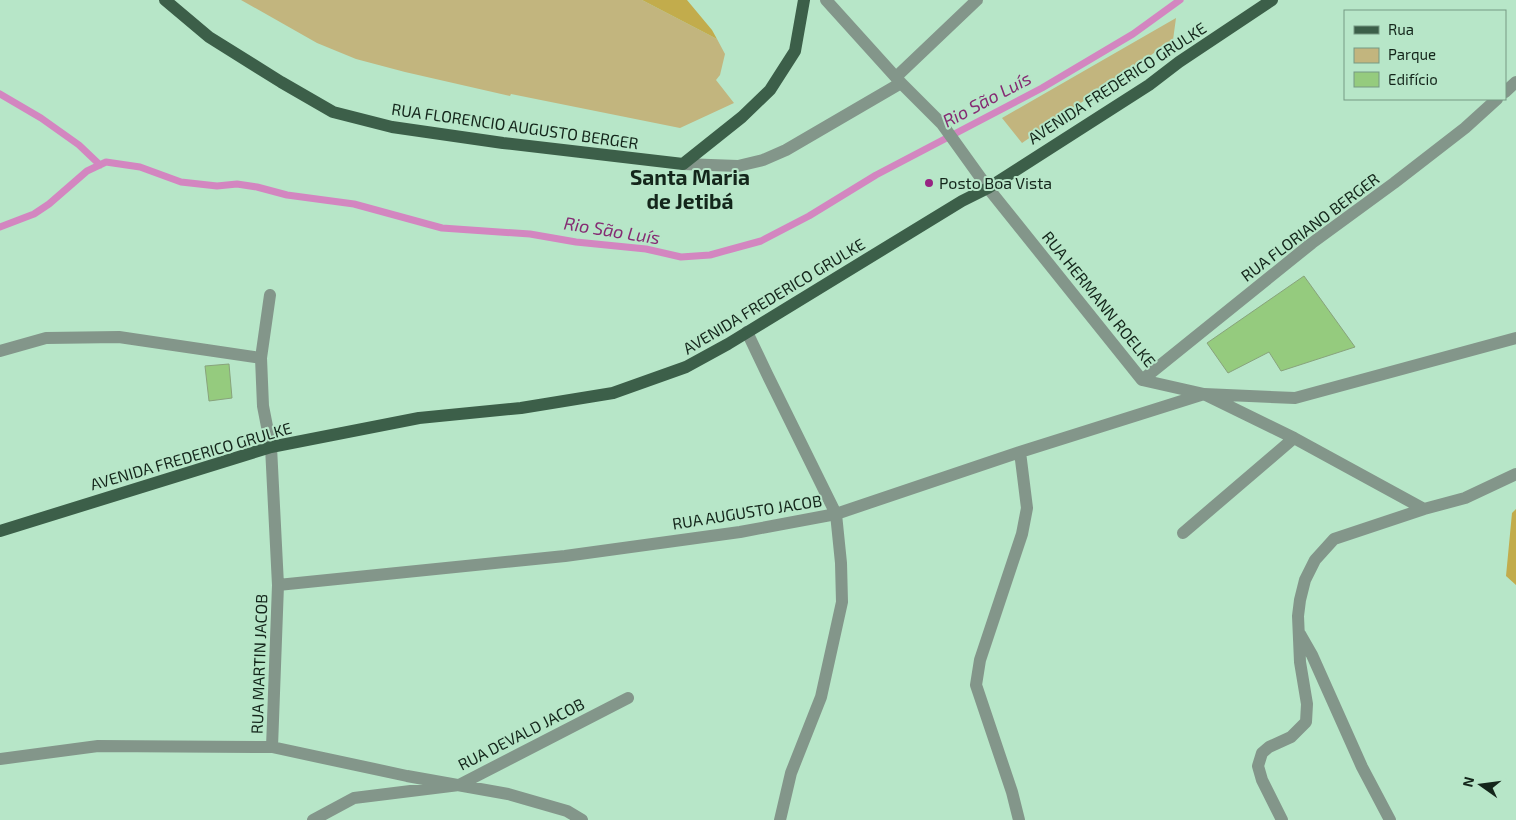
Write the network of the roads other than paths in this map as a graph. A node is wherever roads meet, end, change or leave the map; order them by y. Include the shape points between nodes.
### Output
1 (165, 0) edge
2 (804, 0) edge
3 (826, 0) edge
4 (977, 0) edge
5 (1272, 0) edge
6 (898, 80) junction
7 (1516, 82) edge
8 (1506, 91) edge
9 (1496, 100) edge
10 (683, 164) junction
11 (988, 188) junction
12 (270, 295) dead end
13 (748, 332) junction
14 (1516, 338) edge
15 (0, 351) edge
16 (261, 358) junction
17 (1142, 380) junction
18 (1204, 394) junction
19 (1294, 438) junction
20 (271, 447) junction
21 (1020, 452) junction
22 (1516, 474) edge
23 (1424, 509) junction
24 (836, 514) junction
25 (0, 531) edge
26 (1183, 533) dead end
27 (278, 585) junction
28 (1298, 629) junction
29 (628, 698) dead end
30 (272, 747) junction
31 (0, 759) edge
32 (459, 785) junction
33 (313, 820) edge
34 (582, 820) edge
35 (780, 820) edge
36 (1019, 820) edge
37 (1282, 820) edge
38 (1390, 820) edge

1 - 10 main road, RUA FLORENCIO AUGUSTO BERGER via 209,37 333,112 392,127
2 - 10 main road via 795,51 770,90
3 - 6 street, RUA HERMANN ROELKE
4 - 6 street
5 - 11 main road, AVENIDA FREDERICO GRULKE
6 - 10 street via 786,150 762,160 738,166
6 - 11 street, RUA HERMANN ROELKE via 942,124
7 - 8 street
9 - 17 street, RUA FLORIANO BERGER via 1465,128 1312,243
11 - 13 main road, AVENIDA FREDERICO GRULKE
11 - 17 street, RUA HERMANN ROELKE
12 - 16 street, RUA MARTIN JACOB
13 - 20 main road, AVENIDA FREDERICO GRULKE via 686,367 613,394 521,408 419,418
13 - 24 street
14 - 18 street via 1294,398
15 - 16 street via 46,338 119,337
16 - 20 street, RUA MARTIN JACOB via 263,406
17 - 18 street, RUA HERMANN ROELKE
18 - 19 street, RUA HERMANN ROELKE
18 - 21 street, RUA AUGUSTO JACOB
19 - 23 street, RUA HERMANN ROELKE
19 - 26 street
20 - 25 main road, AVENIDA FREDERICO GRULKE
20 - 27 street, RUA MARTIN JACOB
21 - 24 street, RUA AUGUSTO JACOB
21 - 36 street via 1027,508 1022,534 980,660 976,685
22 - 23 street via 1465,498
23 - 28 street via 1334,539 1314,560 1305,580
24 - 27 street, RUA AUGUSTO JACOB via 740,532 565,556
24 - 35 street via 842,602 821,698 791,774
27 - 30 street, RUA MARTIN JACOB
28 - 37 street via 1307,704 1306,722 1291,737 1262,753 1258,766
28 - 38 street via 1362,768
29 - 32 street, RUA DEVALD JACOB
30 - 31 street via 98,746
30 - 32 street, RUA MARTIN JACOB
32 - 33 street, RUA DEVALD JACOB via 354,798
32 - 34 street, RUA MARTIN JACOB via 567,811

